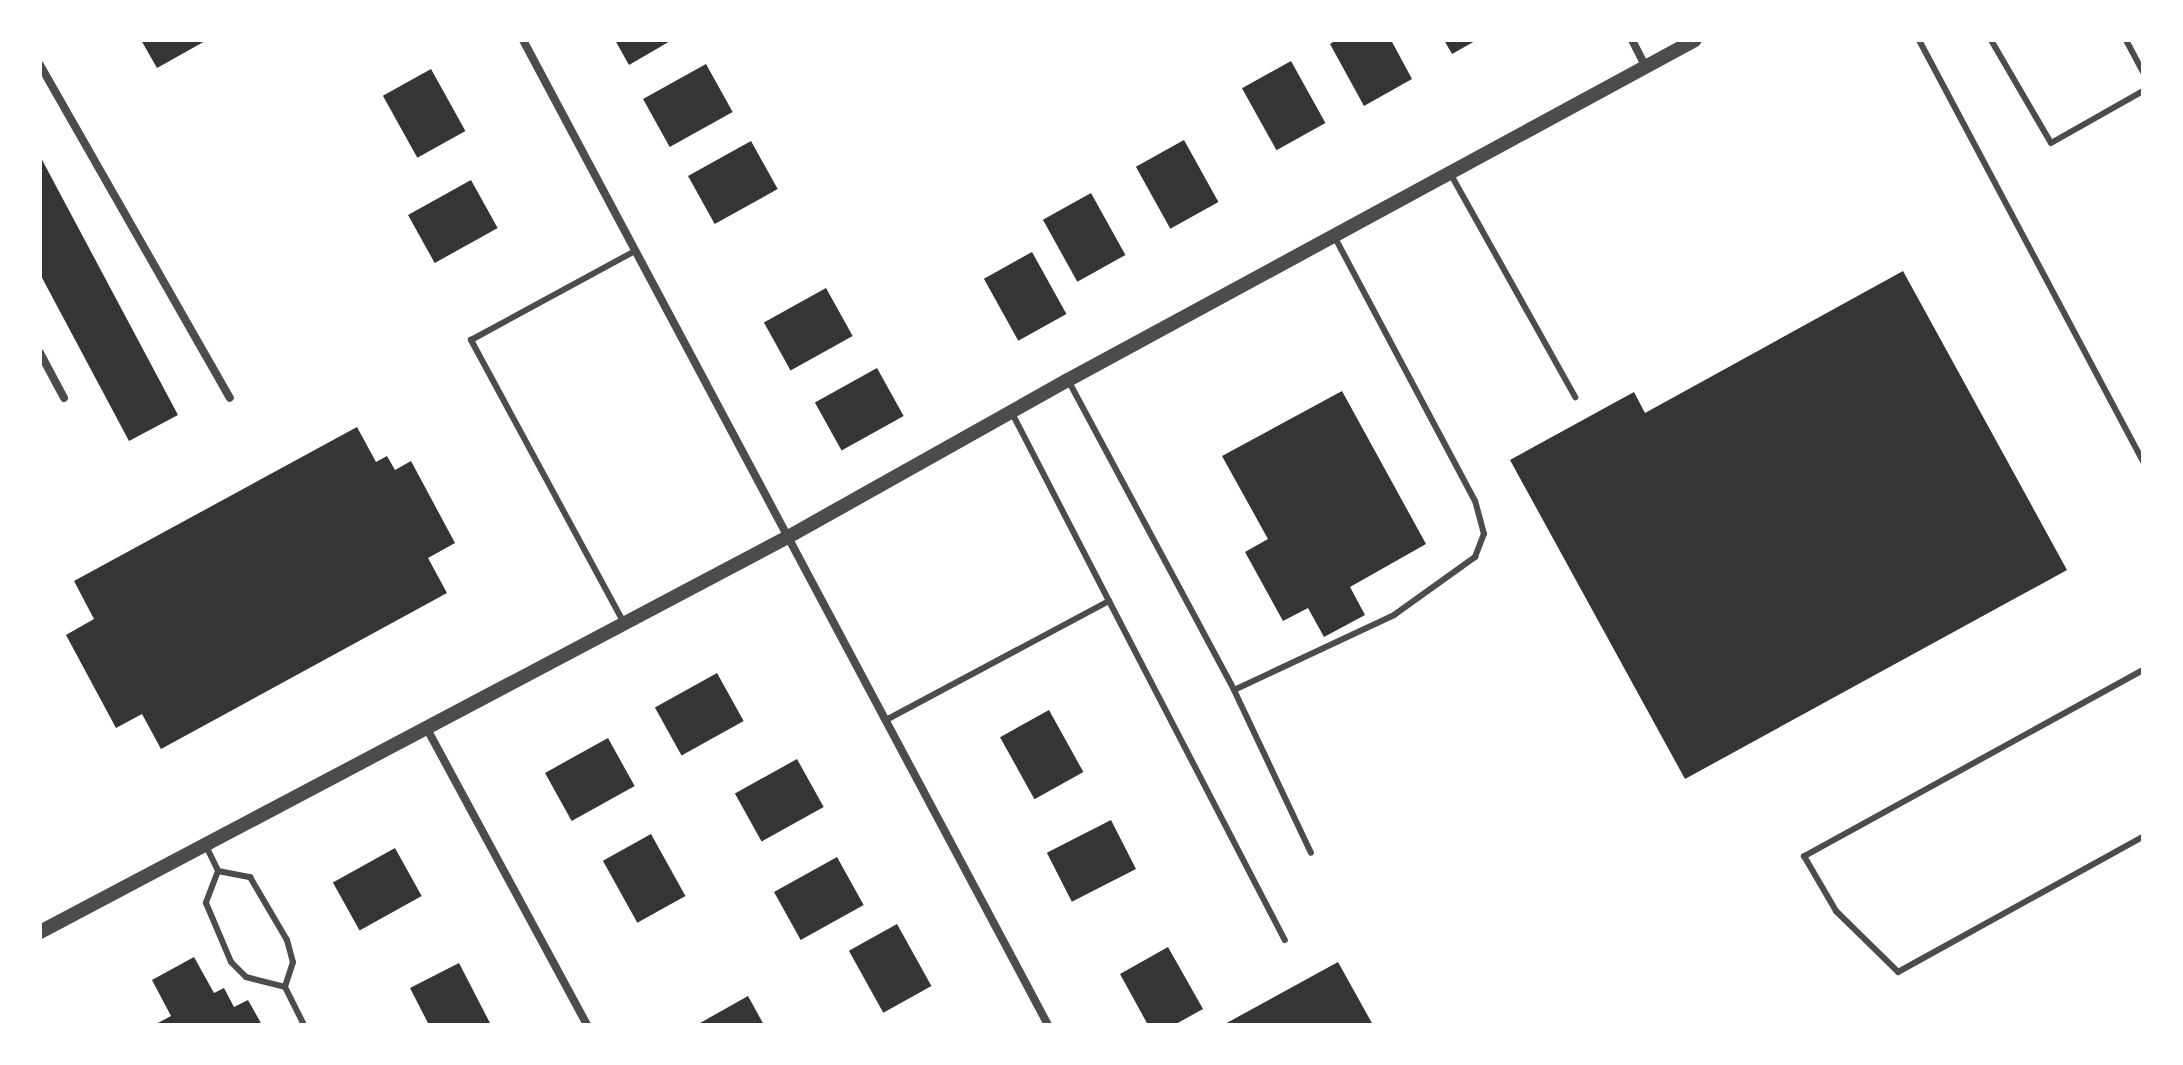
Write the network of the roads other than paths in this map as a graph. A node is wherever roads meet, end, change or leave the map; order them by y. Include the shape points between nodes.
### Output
1 (523, 40) edge
2 (1632, 40) edge
3 (1695, 40) edge
4 (1919, 40) edge
5 (1991, 40) edge
6 (2126, 40) edge
7 (40, 65) edge
8 (1646, 67) junction
9 (2143, 72) edge
10 (2143, 91) edge
11 (1450, 173) junction
12 (1334, 236) junction
13 (635, 251) junction
14 (40, 353) edge
15 (1068, 380) junction
16 (1575, 397) dead end
17 (64, 398) dead end
18 (230, 398) dead end
19 (1011, 413) junction
20 (2143, 462) edge
21 (788, 537) junction
22 (1109, 601) junction
23 (624, 623) junction
24 (2143, 670) edge
25 (1234, 690) junction
26 (886, 720) junction
27 (426, 727) junction
28 (2143, 837) edge
29 (205, 845) junction
30 (1311, 853) dead end
31 (218, 871) junction
32 (40, 932) edge
33 (1285, 940) dead end
34 (285, 987) junction
35 (304, 1025) edge
36 (587, 1025) edge
37 (1048, 1025) edge

1 - 13 street
2 - 8 street
3 - 8 street
4 - 20 lane
5 - 10 lane via 2051,143
6 - 9 lane
7 - 18 street
8 - 11 street
11 - 12 street
11 - 16 lane
12 - 15 street
12 - 25 lane via 1475,501 1484,534 1475,557 1394,615
13 - 21 street
13 - 23 lane via 471,340
14 - 17 street
15 - 19 street
15 - 25 lane
19 - 21 street
19 - 22 lane
21 - 23 street
21 - 26 street
22 - 26 lane
22 - 33 lane
23 - 27 street
24 - 28 lane via 1804,856 1836,911 1898,972
25 - 30 lane
26 - 37 street
27 - 29 street
27 - 36 street
29 - 31 lane
29 - 32 street
31 - 34 lane via 250,877 287,940 293,962
31 - 34 lane via 206,903 231,962 246,977
34 - 35 lane

